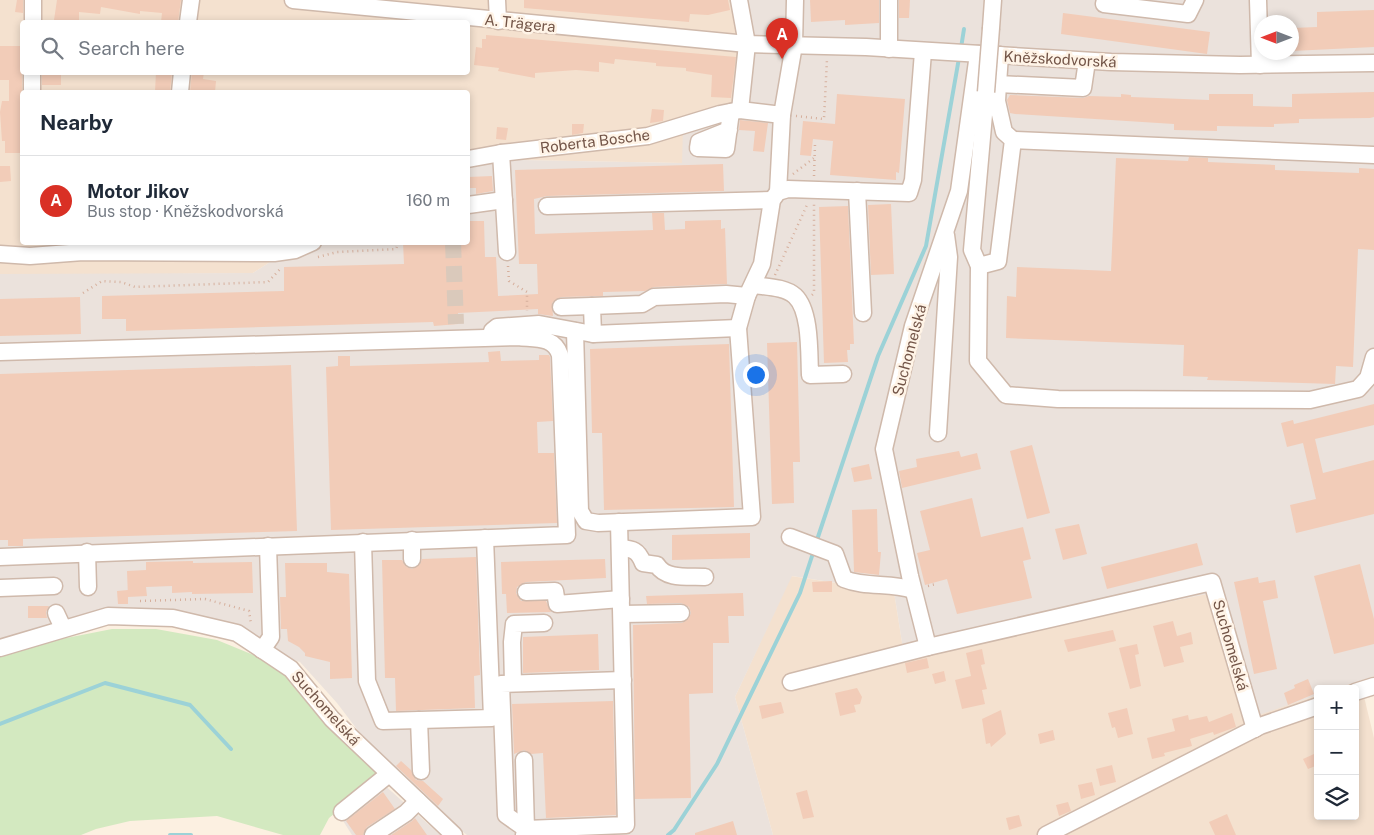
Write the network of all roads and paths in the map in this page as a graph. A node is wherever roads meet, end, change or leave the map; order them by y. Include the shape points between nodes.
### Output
1 (33, 0) edge
2 (191, 0) edge
3 (293, 0) edge
4 (497, 0) edge
5 (739, 0) edge
6 (795, 0) edge
7 (889, 0) edge
8 (994, 0) edge
9 (1105, 0) edge
10 (1195, 0) edge
11 (1258, 0) edge
12 (33, 20) edge
13 (188, 20) edge
14 (498, 21) junction
15 (747, 44) junction
16 (794, 45) junction
17 (889, 49) junction
18 (923, 52) junction
19 (964, 53) junction
20 (827, 55) dead end
21 (1000, 55) junction
22 (1087, 61) junction
23 (1374, 63) edge
24 (1260, 65) junction
25 (32, 75) edge
26 (182, 75) edge
27 (992, 88) junction
28 (32, 90) edge
29 (180, 90) edge
30 (736, 111) junction
31 (782, 115) junction
32 (814, 118) junction
33 (813, 122) dead end
34 (728, 130) dead end
35 (1013, 140) junction
36 (815, 144) dead end
37 (502, 153) junction
38 (1374, 155) edge
39 (814, 158) junction
40 (470, 159) edge
41 (814, 190) junction
42 (857, 191) junction
43 (776, 192) junction
44 (504, 200) junction
45 (470, 205) edge
46 (548, 206) dead end
47 (945, 231) junction
48 (398, 245) edge
49 (162, 248) edge
50 (30, 249) edge
51 (315, 250) edge
52 (508, 252) joint
53 (0, 254) edge
54 (288, 264) dead end
55 (980, 266) junction
56 (757, 289) junction
57 (84, 293) dead end
58 (800, 304) junction
59 (592, 306) junction
60 (561, 307) dead end
61 (863, 313) dead end
62 (528, 325) junction
63 (738, 328) junction
64 (575, 331) junction
65 (593, 334) junction
66 (484, 338) junction
67 (0, 352) edge
68 (1374, 357) edge
69 (844, 374) dead end
70 (938, 433) dead end
71 (619, 522) junction
72 (485, 538) junction
73 (790, 538) dead end
74 (412, 540) junction
75 (363, 542) junction
76 (268, 546) junction
77 (620, 548) junction
78 (87, 552) junction
79 (0, 557) edge
80 (412, 559) dead end
81 (705, 577) dead end
82 (54, 586) dead end
83 (88, 587) dead end
84 (0, 588) edge
85 (913, 590) junction
86 (526, 592) dead end
87 (138, 601) dead end
88 (621, 607) junction
89 (682, 612) dead end
90 (56, 613) dead end
91 (544, 623) dead end
92 (64, 628) junction
93 (266, 644) junction
94 (928, 647) junction
95 (0, 648) edge
96 (623, 680) junction
97 (792, 682) dead end
98 (513, 684) junction
99 (1374, 686) edge
100 (1359, 691) edge
101 (1314, 707) edge
102 (419, 720) junction
103 (1255, 729) junction
104 (524, 760) dead end
105 (421, 770) dead end
106 (389, 774) junction
107 (418, 801) junction
108 (342, 812) dead end
109 (525, 832) edge
110 (447, 833) edge
111 (373, 835) edge
112 (1046, 835) edge

1 - 12 street
2 - 13 street
3 - 14 street, A. Trägera
4 - 14 street
5 - 15 street
6 - 16 street
7 - 17 street
8 - 27 street, bridge
9 - 10 street via 1104,4 1188,14
11 - 24 street
14 - 15 street, A. Trägera
15 - 16 street, Kněžskodvorská
15 - 30 street
16 - 17 street, Kněžskodvorská
16 - 31 street
17 - 18 street, Kněžskodvorská
18 - 19 street, Kněžskodvorská
18 - 42 street via 913,180 909,193
19 - 21 street, Kněžskodvorská
19 - 47 street, Suchomelská via 959,191
20 - 32 path via 824,118
21 - 22 street, Kněžskodvorská
21 - 27 street
22 - 24 street, Kněžskodvorská
22 - 27 street via 1083,88
23 - 24 street, Kněžskodvorská
25 - 28 street
26 - 29 street
27 - 35 street via 1004,132
27 - 55 street via 972,250
30 - 31 street
30 - 34 street
30 - 37 street, Roberta Bosche via 648,136
31 - 32 path
31 - 43 street
32 - 33 path
35 - 38 street
35 - 55 street via 998,261
36 - 39 path
37 - 40 street, Roberta Bosche
37 - 44 street
39 - 41 path
39 - 43 path
41 - 42 street
41 - 43 street
41 - 56 path
41 - 58 path via 814,293
42 - 61 street
43 - 46 street
43 - 56 street
44 - 45 street
44 - 52 street
47 - 70 street via 948,257
47 - 85 street, Suchomelská via 913,326 884,449
48 - 51 path via 396,249
49 - 50 street via 84,252
49 - 51 street via 274,253
50 - 53 street
52 - 62 path via 509,281 527,292
54 - 57 path via 268,282 135,287 122,282 102,281
55 - 68 street via 978,361 1006,395 1310,400 1358,389 1368,378
56 - 58 street via 780,289 795,296
56 - 59 street via 654,297 642,304
56 - 63 street
58 - 69 street via 805,311 810,375
59 - 60 street
59 - 65 street
62 - 64 street
62 - 66 street via 497,328
63 - 65 street
63 - 71 street via 752,517
64 - 65 street
64 - 71 street via 580,512 586,521
66 - 67 street via 456,332
66 - 72 street via 518,337 550,341 557,346 560,355 567,535
71 - 77 street
72 - 74 street
72 - 102 street via 492,718
73 - 85 street via 835,554 844,579 853,583 900,585
74 - 75 street
74 - 80 street
75 - 76 street
75 - 102 street via 367,681 383,720
76 - 78 street
76 - 93 street
77 - 81 street via 640,553 643,563 657,565 661,572
77 - 88 street
78 - 79 street
78 - 83 street
82 - 84 street
85 - 94 street, Suchomelská
86 - 88 street via 555,592 557,604
87 - 93 path via 205,599 249,611 250,623
88 - 89 street
88 - 96 street
90 - 92 street
91 - 98 street via 514,624
92 - 93 street, Suchomelská via 108,616 173,618
92 - 95 street, Suchomelská
93 - 106 street, Suchomelská via 332,719
94 - 97 street, Suchomelská
94 - 103 street, Suchomelská via 1212,582
96 - 98 street
96 - 109 street via 626,825
98 - 109 street via 501,684 506,815
99 - 100 street
101 - 103 street
102 - 105 street
103 - 112 street
104 - 109 street
106 - 107 street, Suchomelská
106 - 108 street
107 - 110 street, Suchomelská
107 - 111 street

